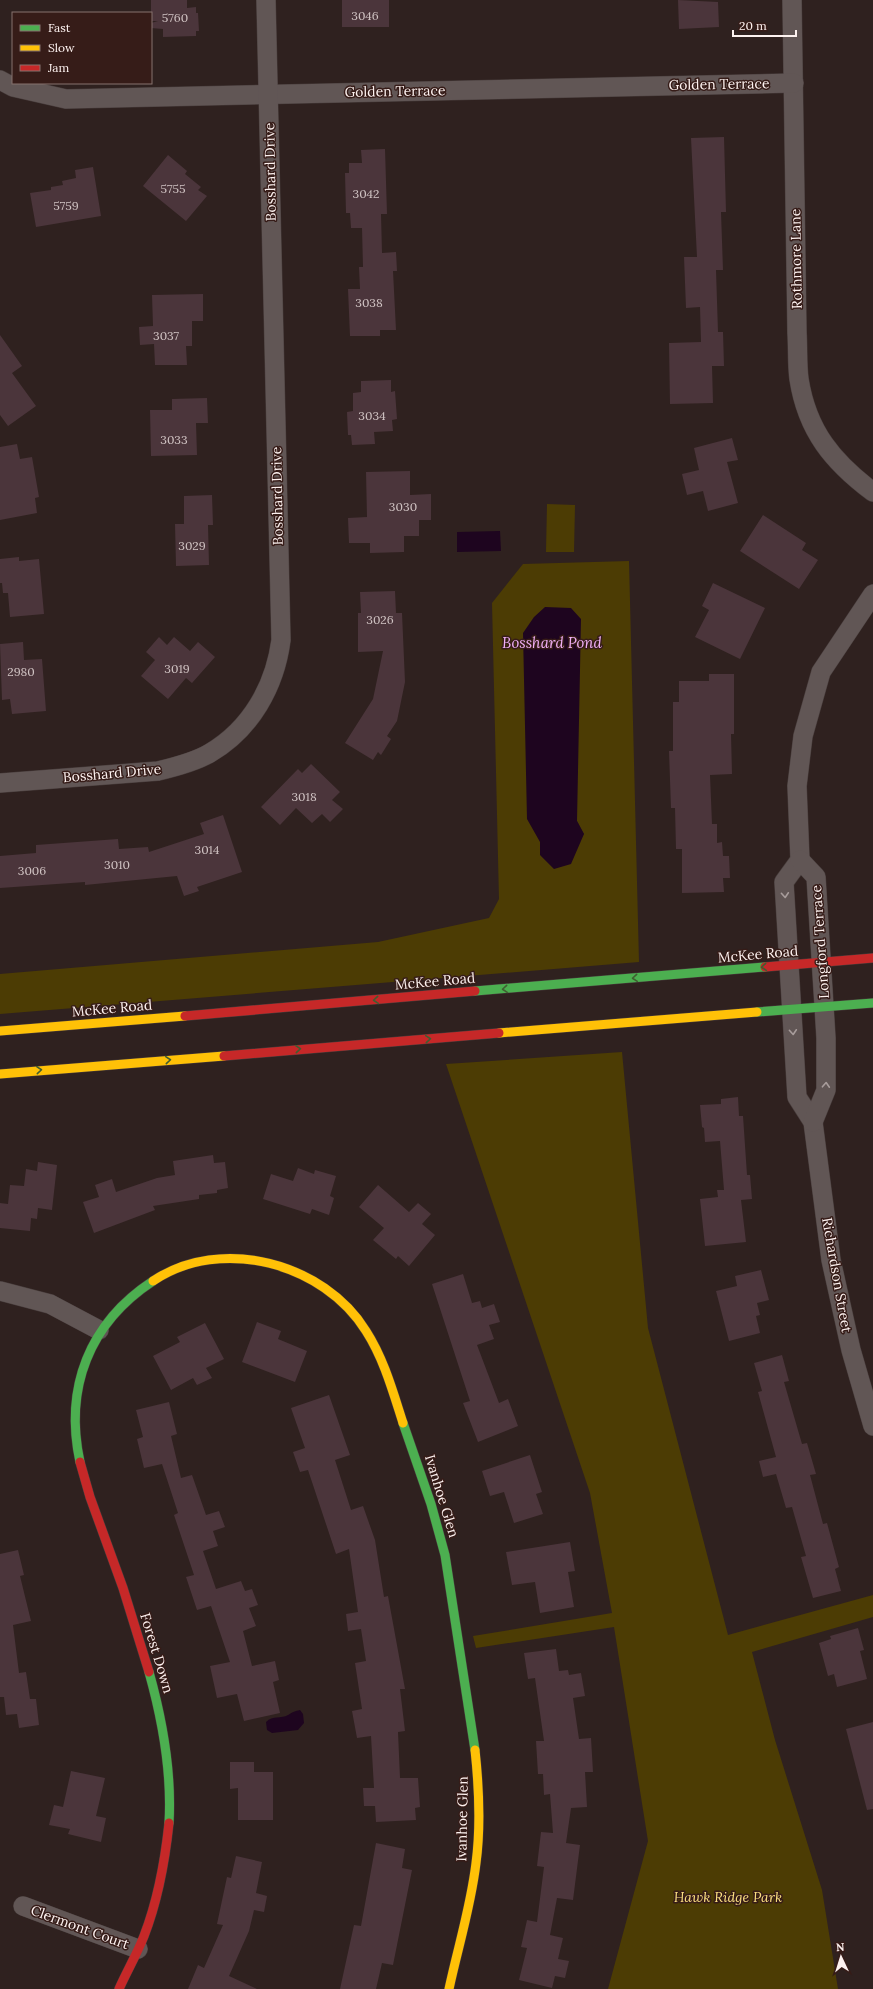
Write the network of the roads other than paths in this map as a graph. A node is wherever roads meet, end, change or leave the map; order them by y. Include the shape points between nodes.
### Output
1 (266, 0) edge
2 (792, 0) edge
3 (0, 80) edge
4 (794, 83) junction
5 (268, 93) junction
6 (873, 492) edge
7 (873, 594) edge
8 (0, 783) edge
9 (800, 860) junction
10 (873, 958) edge
11 (822, 962) junction
12 (790, 965) junction
13 (873, 1003) edge
14 (824, 1007) junction
15 (792, 1009) junction
16 (0, 1031) edge
17 (0, 1074) edge
18 (813, 1122) junction
19 (0, 1291) edge
20 (99, 1330) junction
21 (872, 1419) edge
22 (23, 1906) dead end
23 (138, 1949) junction
24 (119, 1989) edge
25 (450, 1989) edge

1 - 5 street, Bosshard Drive
2 - 4 street, Rothmore Lane
3 - 5 street, Golden Terrace via 13,87 66,99
4 - 5 street, Golden Terrace
4 - 6 street, Rothmore Lane via 797,333 799,378 804,404 814,428 833,458
5 - 8 street, Bosshard Drive via 280,640 278,661 271,681 256,710 233,738 209,754 181,765 158,771
7 - 9 street via 821,672 803,736 797,786
9 - 11 street, Longford Terrace via 816,877
9 -> 12 street via 784,882
10 - 11 main road, McKee Road
11 - 12 main road, McKee Road
11 - 14 street, Longford Terrace
12 - 15 street, Richardson Street
12 -> 16 main road, McKee Road
13 - 14 main road
14 - 15 main road
18 -> 14 street, Richardson Street via 826,1090
17 -> 15 main road
15 -> 18 street, Richardson Street via 797,1097
18 - 21 street, Richardson Street via 831,1260 851,1350
19 - 20 street via 50,1304
20 - 23 main road, Forest Down via 85,1358 75,1394 73,1423 78,1457 159,1707 170,1784 164,1864 147,1930
20 - 25 main road, Ivanhoe Glen via 123,1304 147,1284 198,1261 228,1258 259,1260 304,1275 341,1301 368,1331 381,1358 435,1517 446,1558 473,1731 477,1771 478,1846 473,1882
22 - 23 street, Clermont Court
23 - 24 main road, Forest Down

